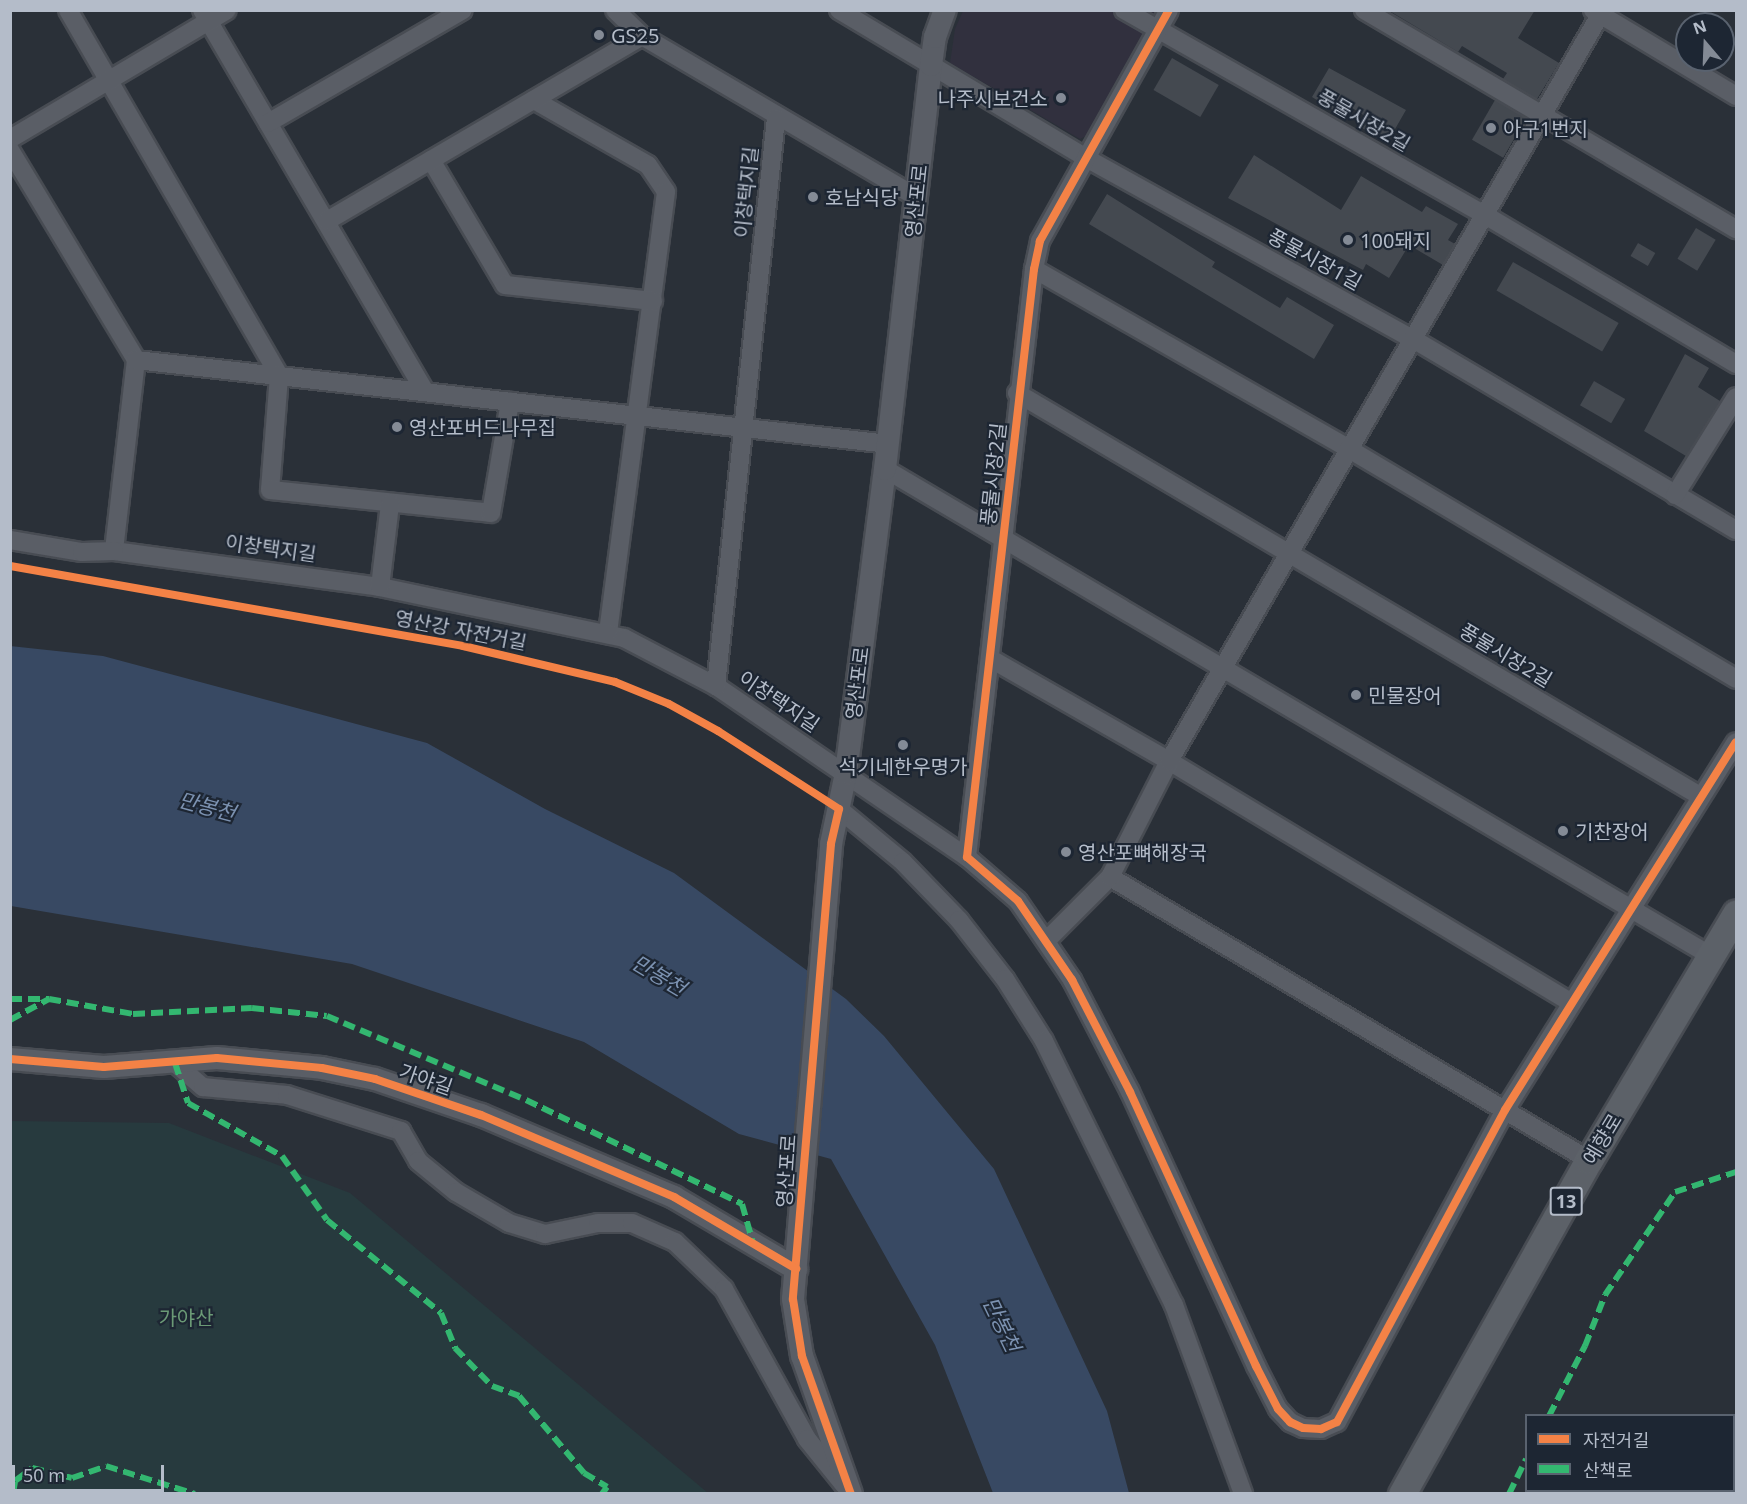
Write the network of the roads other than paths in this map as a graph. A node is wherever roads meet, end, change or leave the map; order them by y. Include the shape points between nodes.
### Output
1 (68, 10) edge
2 (227, 10) edge
3 (463, 10) edge
4 (615, 10) edge
5 (839, 10) edge
6 (945, 10) edge
7 (1124, 10) edge
8 (1169, 10) edge
9 (1364, 10) edge
10 (1599, 12) edge
11 (205, 16) edge
12 (1158, 29) junction
13 (642, 36) junction
14 (931, 65) junction
15 (109, 81) junction
16 (1737, 96) edge
17 (534, 100) junction
18 (1543, 114) junction
19 (776, 118) junction
20 (268, 123) junction
21 (10, 139) edge
22 (10, 150) edge
23 (1086, 158) junction
24 (431, 160) junction
25 (916, 196) junction
26 (1485, 215) junction
27 (327, 221) junction
28 (1737, 229) edge
29 (1034, 269) junction
30 (653, 301) junction
31 (1413, 339) junction
32 (136, 360) junction
33 (1737, 364) edge
34 (279, 376) junction
35 (425, 392) junction
36 (1017, 393) junction
37 (1737, 397) edge
38 (510, 402) junction
39 (640, 416) junction
40 (744, 428) junction
41 (888, 444) junction
42 (1349, 449) junction
43 (885, 469) junction
44 (1676, 495) junction
45 (390, 504) junction
46 (1737, 531) edge
47 (1003, 539) junction
48 (10, 540) edge
49 (114, 550) junction
50 (1289, 554) junction
51 (380, 587) junction
52 (608, 634) junction
53 (991, 659) junction
54 (1222, 668) junction
55 (1737, 679) edge
56 (716, 686) junction
57 (1737, 742) edge
58 (1168, 760) junction
59 (846, 773) junction
60 (1700, 796) junction
61 (838, 809) junction
62 (967, 857) junction
63 (1110, 877) junction
64 (1632, 909) junction
65 (1737, 913) edge
66 (1047, 940) junction
67 (1711, 956) junction
68 (1570, 1002) junction
69 (10, 1059) edge
70 (175, 1063) junction
71 (1505, 1110) junction
72 (1589, 1160) junction
73 (796, 1269) junction
74 (850, 1494) edge
75 (1243, 1494) edge
76 (1402, 1494) edge

1 - 15 street
2 - 11 street
3 - 20 street
4 - 13 street
5 - 14 street, 풍물시장1길
6 - 14 street, 영산포로 via 935,37
7 - 12 street
8 - 12 street, 풍물시장2길
9 - 18 street
10 - 16 street
10 - 18 street
11 - 15 street
11 - 20 street
12 - 23 street, 풍물시장2길
12 - 26 street, 풍물시장2길
13 - 17 street
13 - 19 street
14 - 23 street, 풍물시장1길
14 - 25 street, 영산포로
15 - 21 street
15 - 34 street
17 - 24 street
17 - 30 street via 648,165 666,192
18 - 26 street
18 - 28 street
19 - 25 street
19 - 40 street, 이창택지길
20 - 27 street
22 - 32 street
23 - 29 street, 풍물시장2길 via 1041,241
23 - 31 street, 풍물시장1길
24 - 27 street
24 - 30 street via 505,285
25 - 41 street, 영산포로
26 - 31 street
26 - 33 street, 풍물시장2길
27 - 35 street
29 - 36 street, 풍물시장2길
29 - 42 street
30 - 39 street
31 - 42 street
31 - 44 street, 풍물시장1길
32 - 34 street
32 - 49 street
34 - 35 street
34 - 45 street via 270,490
35 - 38 street
36 - 47 street, 풍물시장2길
36 - 50 street, 풍물시장2길
37 - 44 street
38 - 39 street
38 - 45 street via 491,513
39 - 40 street
39 - 52 street
40 - 41 street
40 - 56 street, 이창택지길
41 - 43 street, 영산포로
42 - 50 street
42 - 55 street
43 - 47 street
43 - 59 street, 영산포로
44 - 46 street, 풍물시장1길
45 - 51 street
47 - 53 street, 풍물시장2길
47 - 54 street, 풍물시장2길
48 - 49 street, 이창택지길 via 82,552
49 - 51 street, 이창택지길
50 - 54 street
50 - 60 street, 풍물시장2길
51 - 52 street, 이창택지길
52 - 56 street, 이창택지길 via 667,658
53 - 58 street
53 - 62 street, 풍물시장2길
54 - 58 street
54 - 64 street, 풍물시장2길
56 - 59 street, 이창택지길
57 - 60 street
58 - 63 street
58 - 68 street
59 - 61 street, 영산포로
59 - 62 street
60 - 64 street
61 - 73 street, 영산포로 via 831,844
61 - 75 street via 937,894 982,948 1039,1033 1106,1161 1174,1305
62 - 66 street via 1002,885
63 - 66 street
63 - 71 street
64 - 67 street, 풍물시장2길
64 - 68 street
65 - 67 main road, 예향로 / 13
66 - 71 street via 1130,1092 1278,1409 1290,1422 1303,1428 1321,1429 1337,1422
67 - 72 main road, 예향로 / 13
68 - 71 street
69 - 70 street, 가야길 via 104,1067
70 - 73 street, 가야길 via 217,1058 375,1079 481,1115 674,1197
70 - 74 street via 203,1087 287,1095 401,1131 418,1161 456,1192 509,1223 545,1234 598,1223 632,1223 675,1242 724,1289 807,1439
71 - 72 street
72 - 76 main road, 예향로 / 13
73 - 74 street, 영산포로 via 793,1299 802,1356

